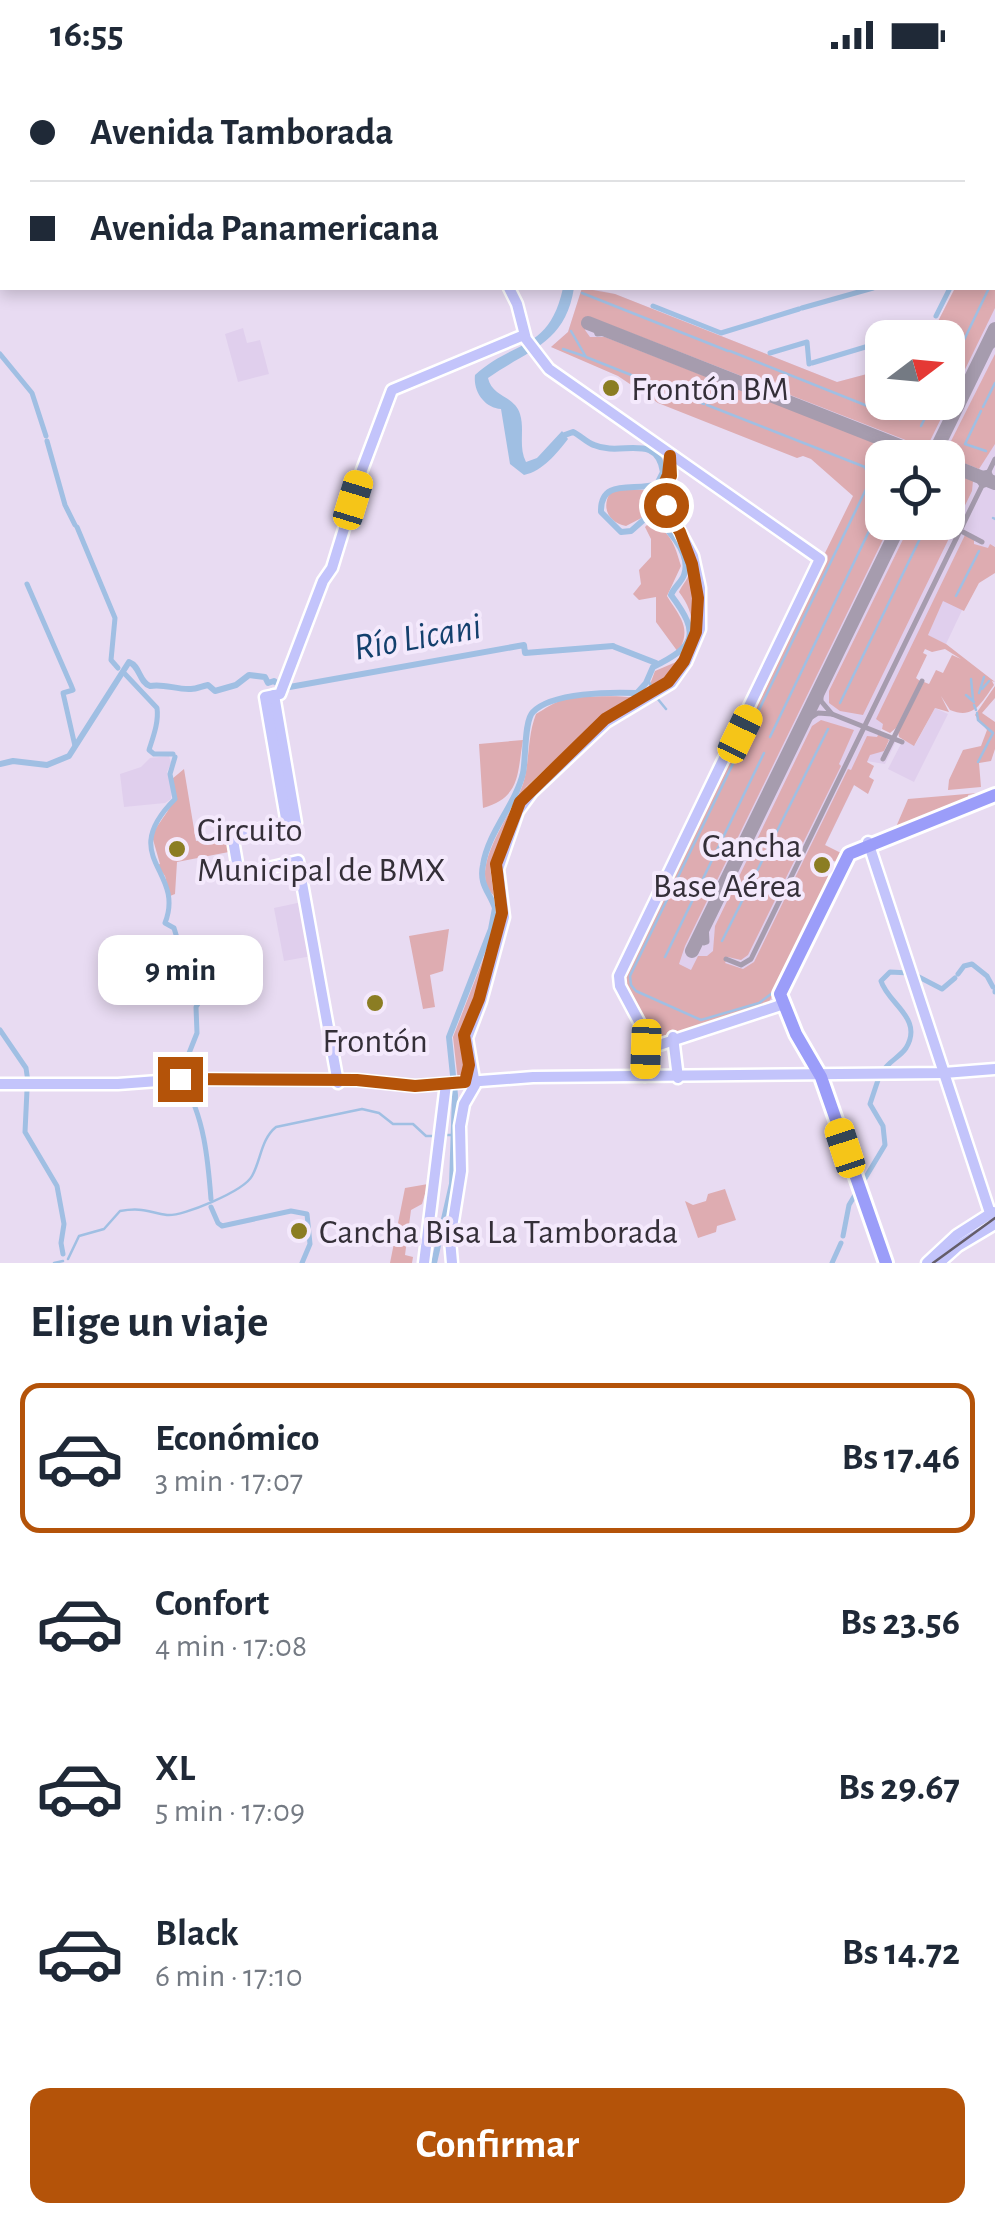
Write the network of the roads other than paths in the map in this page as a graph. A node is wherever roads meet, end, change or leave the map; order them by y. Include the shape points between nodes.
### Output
1 (509, 290) edge
2 (528, 343) junction
3 (673, 456) junction
4 (995, 794) edge
5 (869, 844) junction
6 (780, 999) junction
7 (673, 1039) junction
8 (650, 1044) junction
9 (995, 1070) edge
10 (945, 1074) junction
11 (645, 1076) junction
12 (678, 1077) junction
13 (820, 1077) junction
14 (337, 1082) junction
15 (0, 1085) edge
16 (462, 1085) junction
17 (993, 1217) edge
18 (424, 1263) edge
19 (452, 1263) edge
20 (888, 1263) edge
21 (927, 1263) edge
22 (941, 1263) edge

1 - 2 main road
2 - 3 main road via 545,364
2 - 14 main road via 392,390 332,568 280,694 270,696 291,824 232,834 239,875 298,861
3 - 8 main road via 820,556 619,976
3 - 16 main road via 661,496 696,565 698,638 670,683 606,722 520,808 498,869 505,906 466,1038
3 - 16 main road via 658,498 692,564 696,632 668,682 605,719 520,802 496,864 502,913 464,1035 469,1065
4 - 5 highway
5 - 6 highway via 848,853
5 - 10 main road
6 - 7 main road
6 - 13 highway
7 - 8 main road
7 - 12 main road
8 - 11 main road
9 - 10 main road
10 - 13 main road
10 - 17 main road
11 - 12 main road
11 - 16 main road
12 - 13 main road
12 - 16 main road
13 - 20 highway
14 - 15 main road via 185,1078
14 - 16 main road
16 - 18 main road
16 - 19 main road
17 - 21 main road
17 - 22 main road

